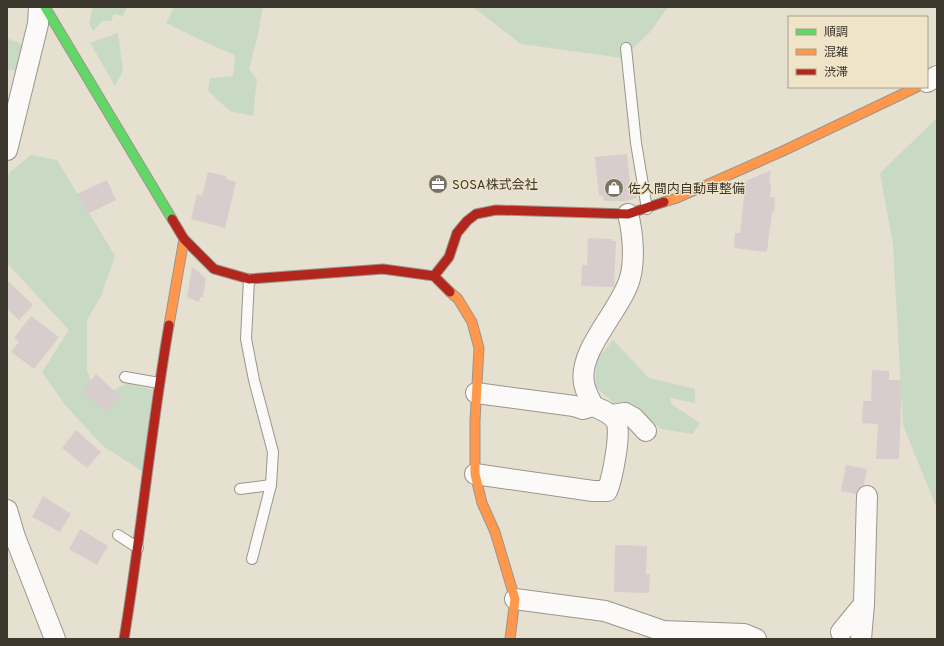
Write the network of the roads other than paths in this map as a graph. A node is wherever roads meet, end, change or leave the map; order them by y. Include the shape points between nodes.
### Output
1 (39, 7) edge
2 (45, 7) edge
3 (626, 48) dead end
4 (937, 76) edge
5 (928, 81) edge
6 (916, 88) edge
7 (7, 150) edge
8 (638, 212) junction
9 (184, 239) junction
10 (434, 276) junction
11 (249, 279) junction
12 (125, 377) dead end
13 (159, 383) junction
14 (476, 393) junction
15 (593, 406) junction
16 (612, 415) junction
17 (646, 431) dead end
18 (475, 474) junction
19 (271, 485) junction
20 (240, 489) dead end
21 (867, 496) dead end
22 (7, 510) edge
23 (118, 535) dead end
24 (138, 548) junction
25 (252, 559) dead end
26 (515, 599) junction
27 (864, 604) junction
28 (841, 632) dead end
29 (663, 635) edge
30 (54, 639) edge
31 (124, 639) edge
32 (510, 639) edge
33 (756, 639) edge
34 (861, 639) edge

1 - 7 street via 38,24
2 - 9 street
3 - 8 lane via 636,143
4 - 5 street
6 - 8 street via 783,151 677,198
8 - 10 street via 496,210 476,214 457,232 449,258
8 - 15 street via 631,227 630,279 584,364 584,383
9 - 11 street via 214,269
9 - 13 street
10 - 11 street via 383,269
10 - 14 street via 458,299 472,322 479,348
11 - 19 lane via 246,339 273,452
12 - 13 lane
13 - 24 street
14 - 15 street via 583,409
14 - 18 street
15 - 16 street
16 - 17 street via 625,413 634,418
16 - 18 street via 617,423 618,434 611,482 607,491
18 - 26 street via 482,503 495,532
19 - 20 lane
19 - 25 lane
21 - 27 street
22 - 30 street
23 - 24 lane
24 - 31 street
26 - 29 street via 605,611
26 - 32 street
27 - 28 street
27 - 34 street
29 - 33 street via 744,634

